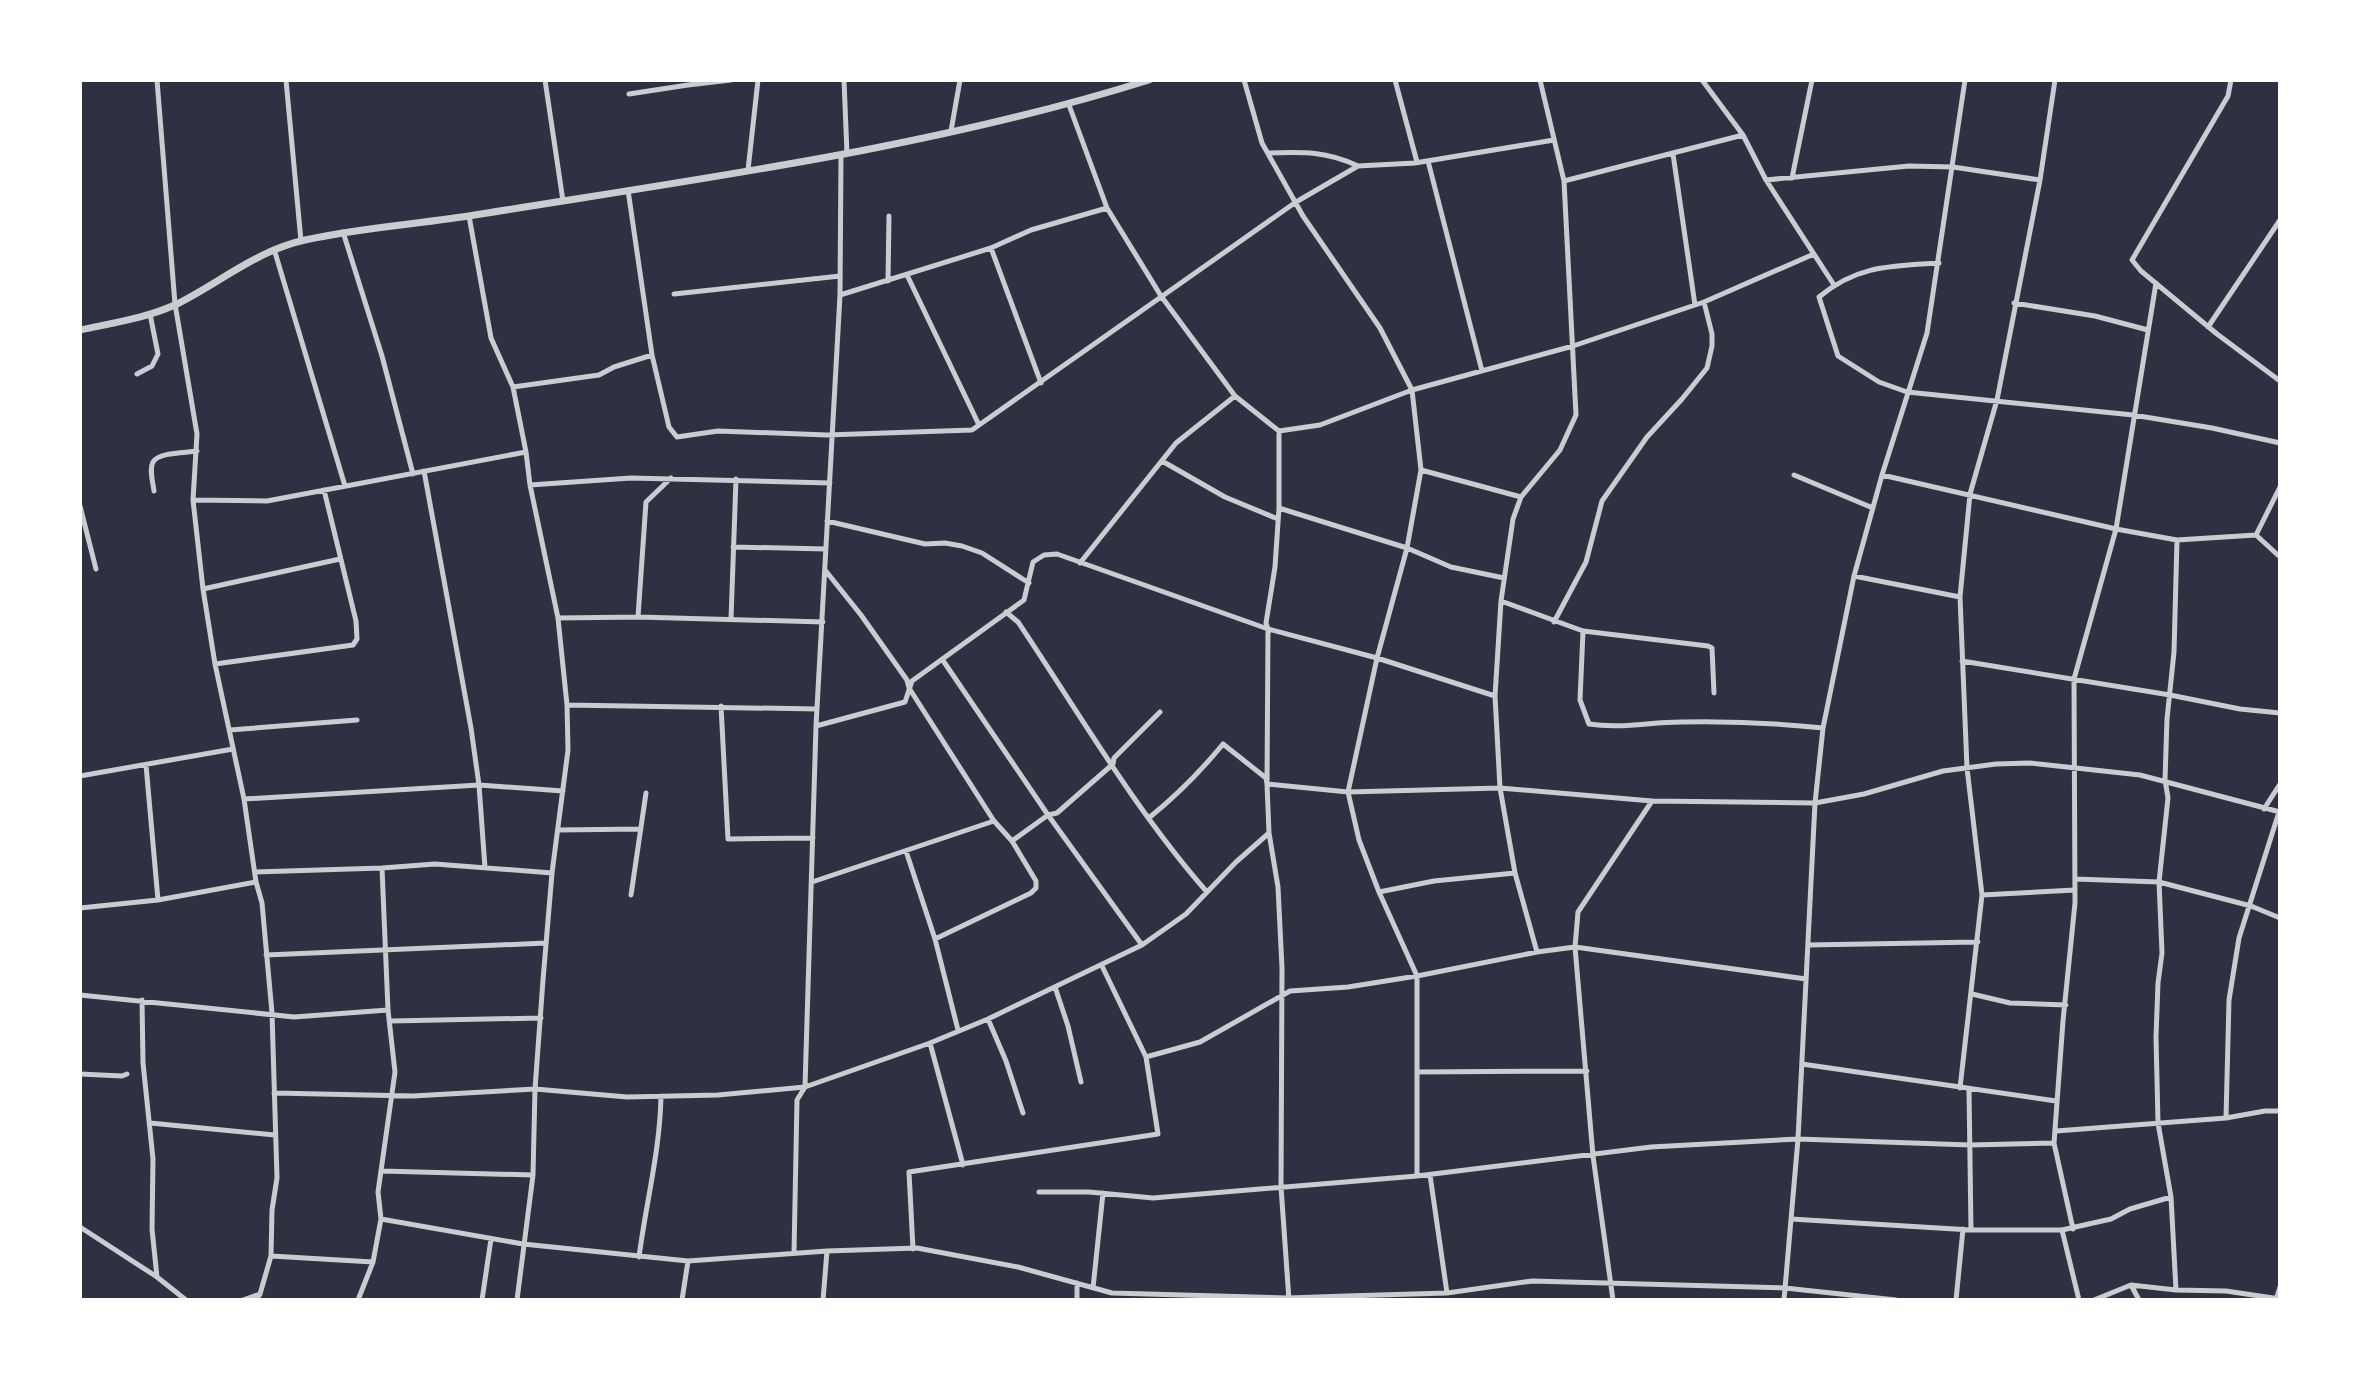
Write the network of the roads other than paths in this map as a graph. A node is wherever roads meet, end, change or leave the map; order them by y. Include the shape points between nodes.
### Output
1 (157, 80) edge
2 (286, 80) edge
3 (545, 80) edge
4 (731, 80) edge
5 (758, 80) edge
6 (844, 80) edge
7 (960, 80) edge
8 (1149, 80) edge
9 (1244, 80) edge
10 (1395, 80) edge
11 (1540, 80) edge
12 (1702, 80) edge
13 (1812, 80) edge
14 (1965, 80) edge
15 (2055, 80) edge
16 (2231, 80) edge
17 (629, 94) dead end
18 (1069, 105) junction
19 (951, 131) junction
20 (1743, 135) junction
21 (1554, 140) junction
22 (1268, 153) junction
23 (1673, 153) junction
24 (844, 154) junction
25 (1428, 161) junction
26 (1417, 162) junction
27 (1358, 166) junction
28 (1954, 167) junction
29 (748, 170) junction
30 (1792, 178) junction
31 (1766, 180) junction
32 (2040, 180) junction
33 (1564, 181) junction
34 (628, 190) junction
35 (563, 201) junction
36 (1296, 202) junction
37 (1107, 208) junction
38 (469, 216) junction
39 (888, 216) dead end
40 (2280, 220) edge
41 (344, 232) junction
42 (301, 241) junction
43 (991, 248) junction
44 (274, 249) junction
45 (1814, 254) junction
46 (1939, 263) junction
47 (907, 275) junction
48 (840, 276) junction
49 (888, 281) junction
50 (2156, 283) junction
51 (1834, 285) junction
52 (674, 294) dead end
53 (840, 295) junction
54 (1161, 296) junction
55 (1704, 302) junction
56 (2014, 303) junction
57 (175, 304) junction
58 (1695, 304) junction
59 (150, 314) junction
60 (2208, 327) junction
61 (80, 330) edge
62 (2148, 330) junction
63 (1573, 346) junction
64 (652, 355) junction
65 (1482, 371) junction
66 (136, 374) dead end
67 (2280, 381) edge
68 (1041, 383) junction
69 (513, 387) junction
70 (1412, 390) junction
71 (1907, 392) junction
72 (1236, 396) junction
73 (1997, 400) junction
74 (2133, 415) junction
75 (979, 425) junction
76 (1279, 431) junction
77 (832, 435) junction
78 (2280, 443) edge
79 (197, 451) junction
80 (526, 452) junction
81 (1163, 461) junction
82 (1422, 470) junction
83 (424, 471) junction
84 (413, 474) junction
85 (1794, 475) dead end
86 (1882, 475) junction
87 (671, 478) junction
88 (736, 480) junction
89 (830, 484) junction
90 (530, 485) junction
91 (345, 486) junction
92 (2280, 487) edge
93 (324, 490) junction
94 (154, 491) dead end
95 (1970, 494) junction
96 (1521, 497) junction
97 (193, 500) junction
98 (80, 506) edge
99 (1279, 508) junction
100 (1873, 508) junction
101 (1278, 519) junction
102 (827, 521) junction
103 (2116, 529) junction
104 (2256, 535) junction
105 (2177, 540) junction
106 (733, 547) junction
107 (1407, 548) junction
108 (826, 549) junction
109 (2280, 556) edge
110 (340, 559) junction
111 (1080, 562) junction
112 (96, 569) dead end
113 (825, 570) junction
114 (1854, 576) junction
115 (1504, 578) junction
116 (1029, 583) junction
117 (203, 589) junction
118 (1960, 597) junction
119 (1501, 601) junction
120 (1006, 612) junction
121 (638, 617) junction
122 (558, 618) junction
123 (731, 619) junction
124 (823, 622) junction
125 (1554, 622) junction
126 (1268, 629) junction
127 (1583, 631) junction
128 (1377, 658) junction
129 (942, 659) junction
130 (1962, 661) junction
131 (215, 664) junction
132 (2074, 679) junction
133 (909, 688) junction
134 (1714, 693) dead end
135 (2171, 695) junction
136 (1495, 696) junction
137 (567, 705) junction
138 (721, 706) junction
139 (817, 709) junction
140 (1160, 712) dead end
141 (2280, 713) edge
142 (357, 720) dead end
143 (816, 726) junction
144 (1823, 729) junction
145 (230, 730) junction
146 (233, 749) junction
147 (1113, 764) junction
148 (146, 765) junction
149 (1967, 768) junction
150 (2074, 768) junction
151 (80, 776) edge
152 (2165, 780) junction
153 (1267, 784) junction
154 (2280, 784) edge
155 (479, 785) junction
156 (1500, 788) junction
157 (563, 791) junction
158 (1348, 792) junction
159 (646, 793) dead end
160 (244, 799) junction
161 (1652, 801) junction
162 (1815, 803) junction
163 (2264, 809) junction
164 (2279, 812) edge
165 (1048, 815) junction
166 (1150, 817) junction
167 (994, 821) junction
168 (641, 829) junction
169 (558, 830) junction
170 (1269, 833) junction
171 (813, 838) junction
172 (1012, 841) junction
173 (905, 850) junction
174 (382, 868) junction
175 (485, 868) junction
176 (255, 872) junction
177 (552, 873) junction
178 (1515, 873) junction
179 (2075, 879) junction
180 (812, 881) junction
181 (256, 882) junction
182 (2158, 882) junction
183 (2075, 890) junction
184 (1207, 892) junction
185 (1379, 892) junction
186 (631, 895) dead end
187 (1982, 895) junction
188 (158, 900) junction
189 (2251, 906) junction
190 (80, 908) edge
191 (2280, 918) edge
192 (935, 939) junction
193 (1978, 942) junction
194 (546, 943) junction
195 (1142, 945) junction
196 (1808, 945) junction
197 (1575, 947) junction
198 (387, 949) junction
199 (1537, 952) junction
200 (266, 955) junction
201 (1102, 966) junction
202 (1417, 976) junction
203 (1806, 979) junction
204 (1055, 987) junction
205 (1972, 994) junction
206 (80, 995) edge
207 (1282, 997) junction
208 (142, 1000) junction
209 (2066, 1005) junction
210 (388, 1010) junction
211 (272, 1013) junction
212 (541, 1018) junction
213 (988, 1018) junction
214 (391, 1021) junction
215 (958, 1030) junction
216 (930, 1043) junction
217 (1146, 1057) junction
218 (1802, 1064) junction
219 (1587, 1071) junction
220 (1417, 1072) junction
221 (80, 1074) edge
222 (127, 1074) dead end
223 (1081, 1082) dead end
224 (805, 1087) junction
225 (1960, 1088) junction
226 (535, 1089) junction
227 (1969, 1090) junction
228 (274, 1093) junction
229 (392, 1096) junction
230 (661, 1096) junction
231 (2056, 1101) junction
232 (2280, 1111) edge
233 (1023, 1113) dead end
234 (2226, 1118) junction
235 (2158, 1122) junction
236 (150, 1123) junction
237 (2056, 1131) junction
238 (275, 1135) junction
239 (1798, 1139) junction
240 (2054, 1143) junction
241 (1970, 1146) junction
242 (1593, 1156) junction
243 (963, 1165) junction
244 (382, 1171) junction
245 (533, 1175) junction
246 (1430, 1175) junction
247 (1417, 1176) junction
248 (1281, 1187) junction
249 (1039, 1192) dead end
250 (1103, 1193) junction
251 (2171, 1197) junction
252 (381, 1219) junction
253 (1791, 1219) junction
254 (80, 1227) edge
255 (1963, 1229) junction
256 (2073, 1229) junction
257 (1971, 1230) junction
258 (2062, 1230) junction
259 (491, 1239) junction
260 (523, 1244) junction
261 (913, 1249) junction
262 (827, 1251) junction
263 (794, 1253) junction
264 (271, 1256) junction
265 (639, 1257) junction
266 (688, 1261) junction
267 (373, 1262) junction
268 (157, 1277) junction
269 (1611, 1282) junction
270 (1077, 1283) junction
271 (2131, 1285) junction
272 (2280, 1287) edge
273 (1093, 1288) junction
274 (1785, 1288) junction
275 (2176, 1290) junction
276 (1460, 1291) junction
277 (1447, 1293) junction
278 (258, 1297) edge
279 (1160, 1297) edge
280 (1412, 1297) edge
281 (1346, 1298) edge
282 (1288, 1299) edge
283 (2278, 1299) edge
284 (186, 1300) edge
285 (243, 1300) edge
286 (358, 1300) edge
287 (482, 1300) edge
288 (517, 1300) edge
289 (682, 1300) edge
290 (823, 1300) edge
291 (1077, 1300) edge
292 (1461, 1300) edge
293 (1613, 1300) edge
294 (1784, 1300) edge
295 (1896, 1300) edge
296 (1956, 1300) edge
297 (2079, 1300) edge
298 (2094, 1300) edge
299 (2139, 1300) edge

1 - 57 street
2 - 42 street
3 - 35 street
4 - 17 street
5 - 29 street
6 - 24 street
7 - 19 street
8 - 18 street
9 - 22 street
10 - 26 street
11 - 21 street
12 - 20 street
13 - 30 street
14 - 28 street
15 - 32 street
16 - 50 street via 2228,96 2132,260
18 - 19 street
18 - 37 street
19 - 24 street
20 - 23 street
20 - 31 street
21 - 25 street
21 - 33 street
22 - 27 street via 1309,151
22 - 36 street
23 - 33 street
23 - 58 street
24 - 29 street
24 - 48 street
25 - 26 street
25 - 65 street
26 - 27 street
27 - 36 street
28 - 30 street via 1909,166
28 - 32 street
28 - 46 street
29 - 34 street
30 - 31 street
31 - 45 street
32 - 56 street
33 - 63 street
34 - 35 street
34 - 64 street
35 - 38 street
36 - 54 street
36 - 70 street via 1380,328
37 - 43 street via 1031,230
37 - 54 street
38 - 41 street
38 - 69 street via 491,338
39 - 49 street
40 - 60 street
41 - 42 street
41 - 84 street
42 - 44 street
43 - 47 street
43 - 68 street
44 - 57 street
44 - 91 street
45 - 51 street
45 - 55 street
46 - 51 street via 1855,273
46 - 71 street via 1927,333
47 - 49 street
47 - 75 street
48 - 52 street
48 - 53 street
49 - 53 street
50 - 60 street
50 - 62 street
51 - 71 street via 1819,296 1838,356 1879,382
53 - 77 street
54 - 68 street
54 - 72 street
55 - 58 street
55 - 125 street via 1712,334 1707,368 1647,437 1602,502 1586,562
56 - 62 street
56 - 73 street
57 - 59 street
57 - 79 street
58 - 63 street
59 - 61 street
59 - 66 street via 158,354 152,366
60 - 67 street
62 - 74 street
63 - 65 street
63 - 96 street via 1576,415 1560,450
64 - 69 street via 599,375
64 - 77 street via 669,427 677,437 718,431
65 - 70 street
68 - 75 street
69 - 80 street
70 - 76 street via 1320,425
70 - 82 street
71 - 73 street
71 - 86 street
72 - 76 street
72 - 81 street via 1176,443
73 - 74 street
73 - 95 street
74 - 78 street
74 - 103 street
75 - 77 street via 972,430
76 - 99 street
77 - 89 street
79 - 94 street via 154,461
79 - 97 street
80 - 83 street
80 - 90 street
81 - 101 street via 1225,497
81 - 111 street
82 - 96 street
82 - 107 street
83 - 84 street
83 - 155 street
84 - 91 street
85 - 100 street
86 - 95 street
86 - 100 street
87 - 88 street
87 - 90 street
87 - 121 street via 646,502
88 - 89 street
88 - 106 street
89 - 102 street
90 - 122 street
91 - 93 street
92 - 104 street
93 - 97 street via 267,501
93 - 110 street
95 - 103 street
95 - 118 street
96 - 115 street
97 - 117 street
98 - 112 street
99 - 101 street
99 - 107 street
100 - 114 street
101 - 126 street
102 - 108 street
102 - 116 street via 926,544 962,546 982,553
103 - 105 street
103 - 132 street
104 - 105 street
104 - 109 street
105 - 135 street
106 - 108 street
106 - 123 street
107 - 115 street via 1451,567
107 - 128 street
108 - 113 street
110 - 117 street
110 - 131 street via 356,621 353,645
111 - 116 street via 1044,555 1033,562
111 - 126 street
113 - 124 street
113 - 133 street
114 - 118 street
114 - 144 street
115 - 119 street
116 - 120 street via 1024,600
117 - 131 street
118 - 130 street
119 - 125 street
119 - 136 street
120 - 129 street
120 - 147 street via 1018,622
121 - 122 street
121 - 123 street
122 - 137 street
123 - 124 street
124 - 139 street
125 - 127 street
126 - 128 street
126 - 153 street
127 - 134 street via 1712,648
127 - 144 street via 1580,700 1589,724 1771,723
128 - 136 street
128 - 158 street
129 - 133 street
129 - 165 street
130 - 132 street
130 - 149 street
131 - 145 street
132 - 135 street
132 - 150 street
133 - 143 street via 905,702
133 - 167 street
135 - 141 street
135 - 152 street
136 - 156 street
137 - 138 street
137 - 157 street
138 - 139 street
138 - 171 street via 728,839
139 - 143 street
140 - 147 street
142 - 145 street
143 - 171 street
144 - 162 street
145 - 146 street
146 - 148 street
146 - 160 street
147 - 165 street via 1057,813
147 - 166 street
148 - 151 street
148 - 188 street
149 - 150 street via 2030,764
149 - 162 street
149 - 187 street
150 - 152 street
150 - 179 street
152 - 163 street
152 - 182 street via 2168,798
153 - 158 street
153 - 166 street via 1266,778 1223,744
153 - 170 street
154 - 163 street
155 - 157 street
155 - 160 street
155 - 175 street
156 - 158 street
156 - 161 street
156 - 178 street
157 - 169 street
158 - 185 street via 1359,840
159 - 168 street
160 - 176 street
161 - 162 street
161 - 197 street via 1578,912
162 - 196 street
163 - 164 street
164 - 189 street
165 - 172 street
165 - 195 street
166 - 184 street
167 - 172 street
167 - 173 street
168 - 169 street
168 - 186 street
169 - 177 street
170 - 184 street
170 - 207 street via 1278,887
171 - 180 street
172 - 192 street via 1036,888
173 - 180 street
173 - 192 street
174 - 175 street via 435,864
174 - 176 street
174 - 198 street
175 - 177 street
176 - 181 street
177 - 194 street
178 - 185 street
178 - 199 street
179 - 182 street
179 - 183 street
180 - 224 street
181 - 188 street
181 - 200 street
182 - 189 street
182 - 235 street
183 - 187 street
183 - 209 street
184 - 195 street via 1186,914
185 - 202 street
187 - 193 street
188 - 190 street
189 - 191 street
189 - 234 street via 2239,938 2229,1000
192 - 215 street
193 - 196 street
193 - 205 street
194 - 198 street
194 - 212 street
195 - 201 street
196 - 203 street
197 - 199 street
197 - 203 street
197 - 219 street
198 - 200 street
198 - 210 street
199 - 202 street
200 - 211 street
201 - 204 street
201 - 217 street
202 - 207 street via 1290,991
202 - 220 street
203 - 218 street
204 - 213 street
204 - 223 street
205 - 209 street via 2010,1003
205 - 225 street
206 - 208 street
207 - 217 street via 1200,1042
207 - 248 street
208 - 211 street
208 - 236 street
209 - 231 street
210 - 211 street via 294,1017
210 - 214 street
211 - 228 street
212 - 214 street
212 - 226 street
213 - 215 street
213 - 233 street
214 - 229 street
215 - 216 street
216 - 224 street
216 - 243 street
217 - 243 street via 1158,1134
218 - 225 street
218 - 239 street
219 - 220 street
219 - 242 street
220 - 247 street
221 - 222 street
224 - 230 street
224 - 263 street via 797,1100
225 - 227 street
226 - 229 street
226 - 230 street
226 - 245 street
227 - 231 street
227 - 241 street
228 - 229 street
228 - 238 street
229 - 244 street
230 - 265 street via 657,1153
231 - 237 street
232 - 234 street
234 - 235 street
235 - 237 street
235 - 251 street
236 - 238 street
236 - 268 street
237 - 240 street
238 - 264 street
239 - 241 street
239 - 242 street via 1651,1147
239 - 253 street
240 - 241 street
240 - 256 street
241 - 257 street
242 - 246 street
242 - 269 street
243 - 261 street via 908,1172
244 - 245 street
244 - 252 street via 378,1192
245 - 260 street
246 - 247 street
246 - 277 street
247 - 248 street
248 - 250 street via 1153,1198
248 - 282 street
249 - 250 street
250 - 273 street
251 - 256 street
251 - 275 street
252 - 259 street
252 - 267 street
253 - 255 street
253 - 274 street
254 - 268 street
255 - 257 street
255 - 296 street
256 - 258 street
257 - 258 street
258 - 297 street
259 - 260 street
259 - 287 street
260 - 265 street
260 - 288 street
261 - 262 street
261 - 270 street via 1018,1267
262 - 263 street
262 - 290 street
263 - 266 street
264 - 267 street
264 - 278 street
265 - 266 street
266 - 289 street
267 - 286 street
268 - 284 street
269 - 274 street
269 - 276 street via 1532,1281
269 - 293 street
270 - 273 street
270 - 291 street
271 - 275 street
271 - 298 street
271 - 299 street
272 - 283 street
273 - 279 street
274 - 294 street
274 - 295 street
275 - 283 street
276 - 277 street
276 - 292 street
277 - 280 street
278 - 285 street
279 - 282 street
280 - 281 street
281 - 282 street

